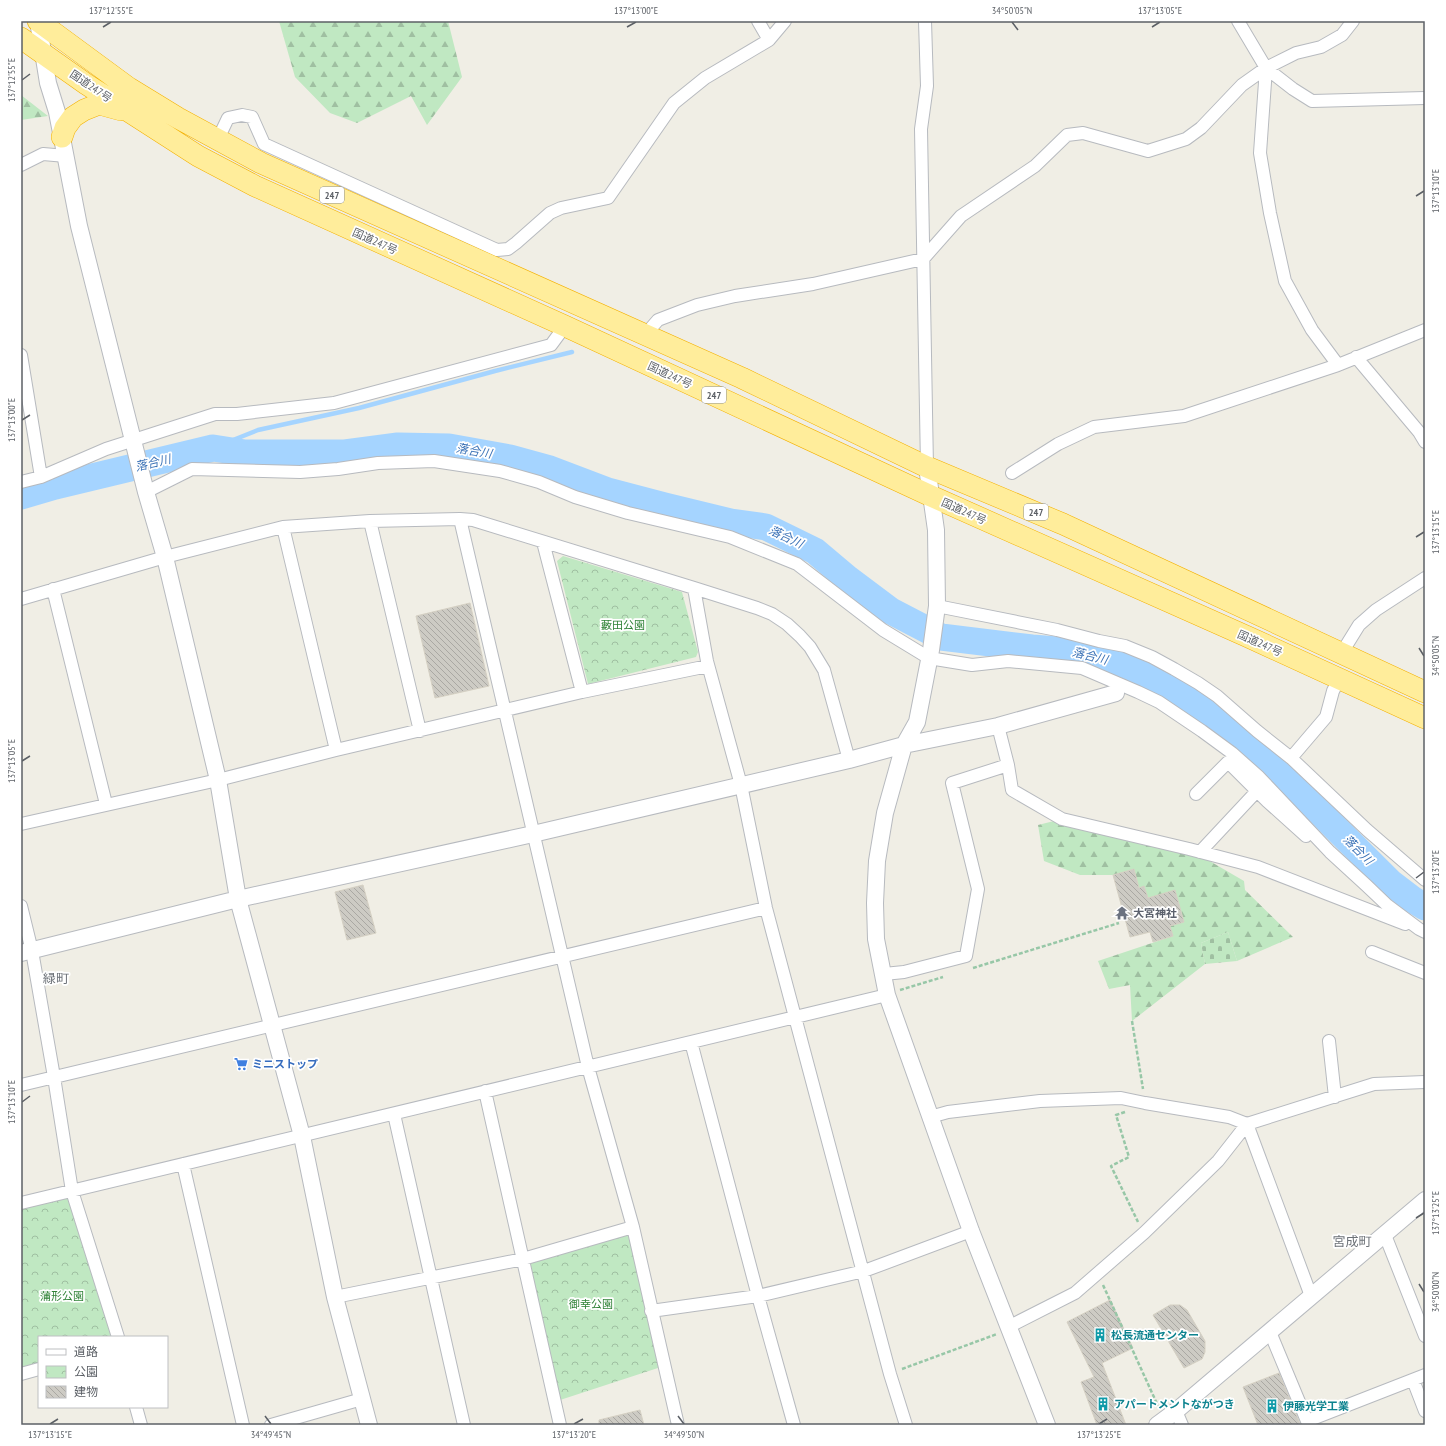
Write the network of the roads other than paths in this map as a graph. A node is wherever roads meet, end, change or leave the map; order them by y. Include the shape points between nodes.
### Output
1 (38, 21) edge
2 (758, 21) edge
3 (785, 21) edge
4 (925, 21) edge
5 (1238, 21) edge
6 (1353, 21) edge
7 (21, 38) edge
8 (768, 40) junction
9 (43, 53) junction
10 (1266, 68) junction
11 (1425, 98) edge
12 (131, 113) junction
13 (218, 139) junction
14 (64, 147) junction
15 (21, 165) edge
16 (922, 259) junction
17 (565, 326) junction
18 (1425, 330) edge
19 (645, 336) junction
20 (21, 356) edge
21 (1356, 357) junction
22 (1338, 365) junction
23 (134, 440) junction
24 (1425, 442) edge
25 (927, 467) junction
26 (1012, 473) dead end
27 (41, 477) junction
28 (21, 482) edge
29 (146, 492) junction
30 (931, 496) junction
31 (460, 519) junction
32 (370, 521) junction
33 (283, 527) junction
34 (543, 542) junction
35 (165, 557) junction
36 (1425, 578) edge
37 (694, 588) junction
38 (53, 590) junction
39 (21, 599) edge
40 (937, 606) junction
41 (930, 654) junction
42 (1341, 654) junction
43 (708, 666) junction
44 (1339, 679) junction
45 (582, 692) junction
46 (1425, 692) edge
47 (1116, 693) dead end
48 (504, 710) junction
49 (1425, 718) edge
50 (998, 726) junction
51 (420, 731) junction
52 (904, 745) junction
53 (336, 750) junction
54 (1291, 758) junction
55 (849, 760) junction
56 (1008, 765) junction
57 (218, 780) junction
58 (741, 785) junction
59 (1257, 791) junction
60 (1196, 794) dead end
61 (106, 804) junction
62 (21, 824) edge
63 (533, 834) junction
64 (1200, 852) junction
65 (1340, 861) junction
66 (1425, 880) edge
67 (238, 899) junction
68 (21, 906) edge
69 (766, 908) junction
70 (1422, 930) edge
71 (26, 952) edge
72 (1372, 952) dead end
73 (561, 956) junction
74 (1425, 973) edge
75 (884, 974) junction
76 (887, 995) junction
77 (795, 1017) junction
78 (272, 1025) junction
79 (1329, 1041) dead end
80 (691, 1042) junction
81 (588, 1067) junction
82 (54, 1077) junction
83 (1425, 1082) edge
84 (21, 1085) edge
85 (485, 1091) junction
86 (1335, 1097) junction
87 (394, 1114) junction
88 (930, 1117) junction
89 (1247, 1124) junction
90 (302, 1136) junction
91 (182, 1164) junction
92 (72, 1191) junction
93 (1425, 1200) edge
94 (21, 1203) edge
95 (633, 1227) junction
96 (971, 1231) junction
97 (1385, 1235) junction
98 (522, 1259) junction
99 (864, 1271) junction
100 (432, 1278) junction
101 (758, 1296) junction
102 (1311, 1296) junction
103 (335, 1297) junction
104 (651, 1311) junction
105 (1422, 1320) edge
106 (1009, 1328) junction
107 (1270, 1332) junction
108 (118, 1336) edge
109 (1425, 1336) edge
110 (38, 1369) edge
111 (21, 1374) edge
112 (1425, 1375) edge
113 (1413, 1380) junction
114 (362, 1399) junction
115 (136, 1408) edge
116 (1425, 1411) edge
117 (1170, 1420) edge
118 (141, 1425) edge
119 (243, 1425) edge
120 (271, 1425) edge
121 (369, 1425) edge
122 (464, 1425) edge
123 (560, 1425) edge
124 (678, 1425) edge
125 (794, 1425) edge
126 (906, 1425) edge
127 (1047, 1425) edge

1 - 9 street
1 - 13 highway, 国道247号 / 247 via 129,88
2 - 8 street
3 - 8 street
4 - 16 street via 927,86 920,129
5 - 10 street
6 - 10 street via 1342,35 1321,47 1296,53
7 - 9 highway, 国道247号 / 247
8 - 13 street via 705,78 674,103 608,198 561,208 550,213 508,249 497,250 264,144 252,117 242,115 228,118
9 - 12 highway, 国道247号 / 247
9 - 14 street
10 - 11 street via 1312,101
10 - 16 street via 1242,85 1201,128 1186,139 1148,151 1083,133 1067,135 1034,166 961,216
10 - 22 street via 1260,153 1285,281 1312,330
12 - 14 highway via 99,104 84,110 73,117 65,128
12 - 17 highway, 国道247号 / 247 via 198,156 255,186
13 - 19 highway, 国道247号 / 247 via 261,162
14 - 15 street
14 - 23 street via 79,226
16 - 19 street via 813,284 735,296 697,305 658,320
16 - 25 street
17 - 23 street via 551,346 491,362 334,403 237,414 215,414
17 - 30 highway, 国道247号 / 247
18 - 21 street
19 - 25 highway, 国道247号 / 247 via 742,378
20 - 27 street
21 - 22 street
21 - 24 street
22 - 26 street via 1184,416 1094,427 1058,444
23 - 27 street
23 - 29 street
25 - 30 street
25 - 42 highway, 国道247号 / 247 via 1063,524
27 - 28 street
29 - 35 street
29 - 41 street via 192,469 300,472 434,461 500,471 628,513 730,537 797,564 883,630
30 - 40 street via 936,530
30 - 44 highway, 国道247号 / 247
31 - 32 street
31 - 34 street via 473,520
31 - 48 street
32 - 33 street
32 - 51 street
33 - 35 street
33 - 53 street
34 - 37 street
34 - 45 street
35 - 38 street
35 - 57 street
36 - 42 street via 1376,610 1359,625
37 - 43 street
37 - 55 street via 772,614 800,636 824,670
38 - 39 street
38 - 61 street
40 - 41 street
40 - 54 street via 1125,646 1152,657 1217,696
41 - 52 street via 917,722
41 - 65 street via 972,665 1008,662 1082,668 1159,702 1232,753 1259,777
42 - 46 highway, 国道247号 / 247
43 - 45 street
43 - 58 street
44 - 49 highway, 国道247号 / 247
44 - 54 street via 1326,717
45 - 48 street
47 - 50 street
48 - 51 street
48 - 63 street
50 - 52 street
50 - 56 street
51 - 53 street
52 - 55 street
52 - 75 street via 885,813 877,861 876,938
53 - 57 street
54 - 66 street via 1366,830
55 - 58 street
56 - 64 street via 1012,790 1062,819
56 - 75 street via 952,783 978,889 966,956 904,972
57 - 61 street
57 - 67 street
58 - 63 street
58 - 69 street
59 - 60 street via 1228,762
59 - 64 street
59 - 65 street via 1328,857
61 - 62 street
63 - 67 street
63 - 73 street
64 - 70 street via 1258,867
65 - 70 street via 1387,905
67 - 71 street
67 - 78 street
68 - 71 street
69 - 73 street
69 - 77 street
71 - 82 street
72 - 74 street
73 - 78 street
73 - 81 street
75 - 76 street
76 - 77 street
76 - 88 street
77 - 80 street
77 - 99 street
78 - 82 street
78 - 90 street
79 - 86 street
80 - 81 street
80 - 101 street
81 - 85 street
81 - 95 street
82 - 84 street
82 - 92 street
83 - 86 street via 1374,1084
85 - 87 street
85 - 98 street
86 - 89 street
87 - 90 street
87 - 100 street
88 - 89 street via 948,1112 1040,1101 1121,1098 1229,1117
88 - 96 street
89 - 102 street
89 - 106 street via 1218,1161 1144,1233 1098,1273 1074,1293
90 - 91 street
90 - 103 street
91 - 92 street
91 - 119 street
92 - 94 street
92 - 108 street
93 - 97 street
95 - 98 street
95 - 104 street
96 - 99 street
96 - 106 street
97 - 102 street
97 - 105 street
98 - 100 street
98 - 123 street
99 - 101 street
99 - 126 street via 890,1374
100 - 103 street
100 - 122 street
101 - 104 street
101 - 125 street
102 - 107 street
103 - 114 street
104 - 124 street
105 - 109 street
106 - 127 street
107 - 113 street via 1307,1421
107 - 117 street
110 - 111 street
112 - 113 street
113 - 116 street
114 - 120 street
114 - 121 street
115 - 118 street

